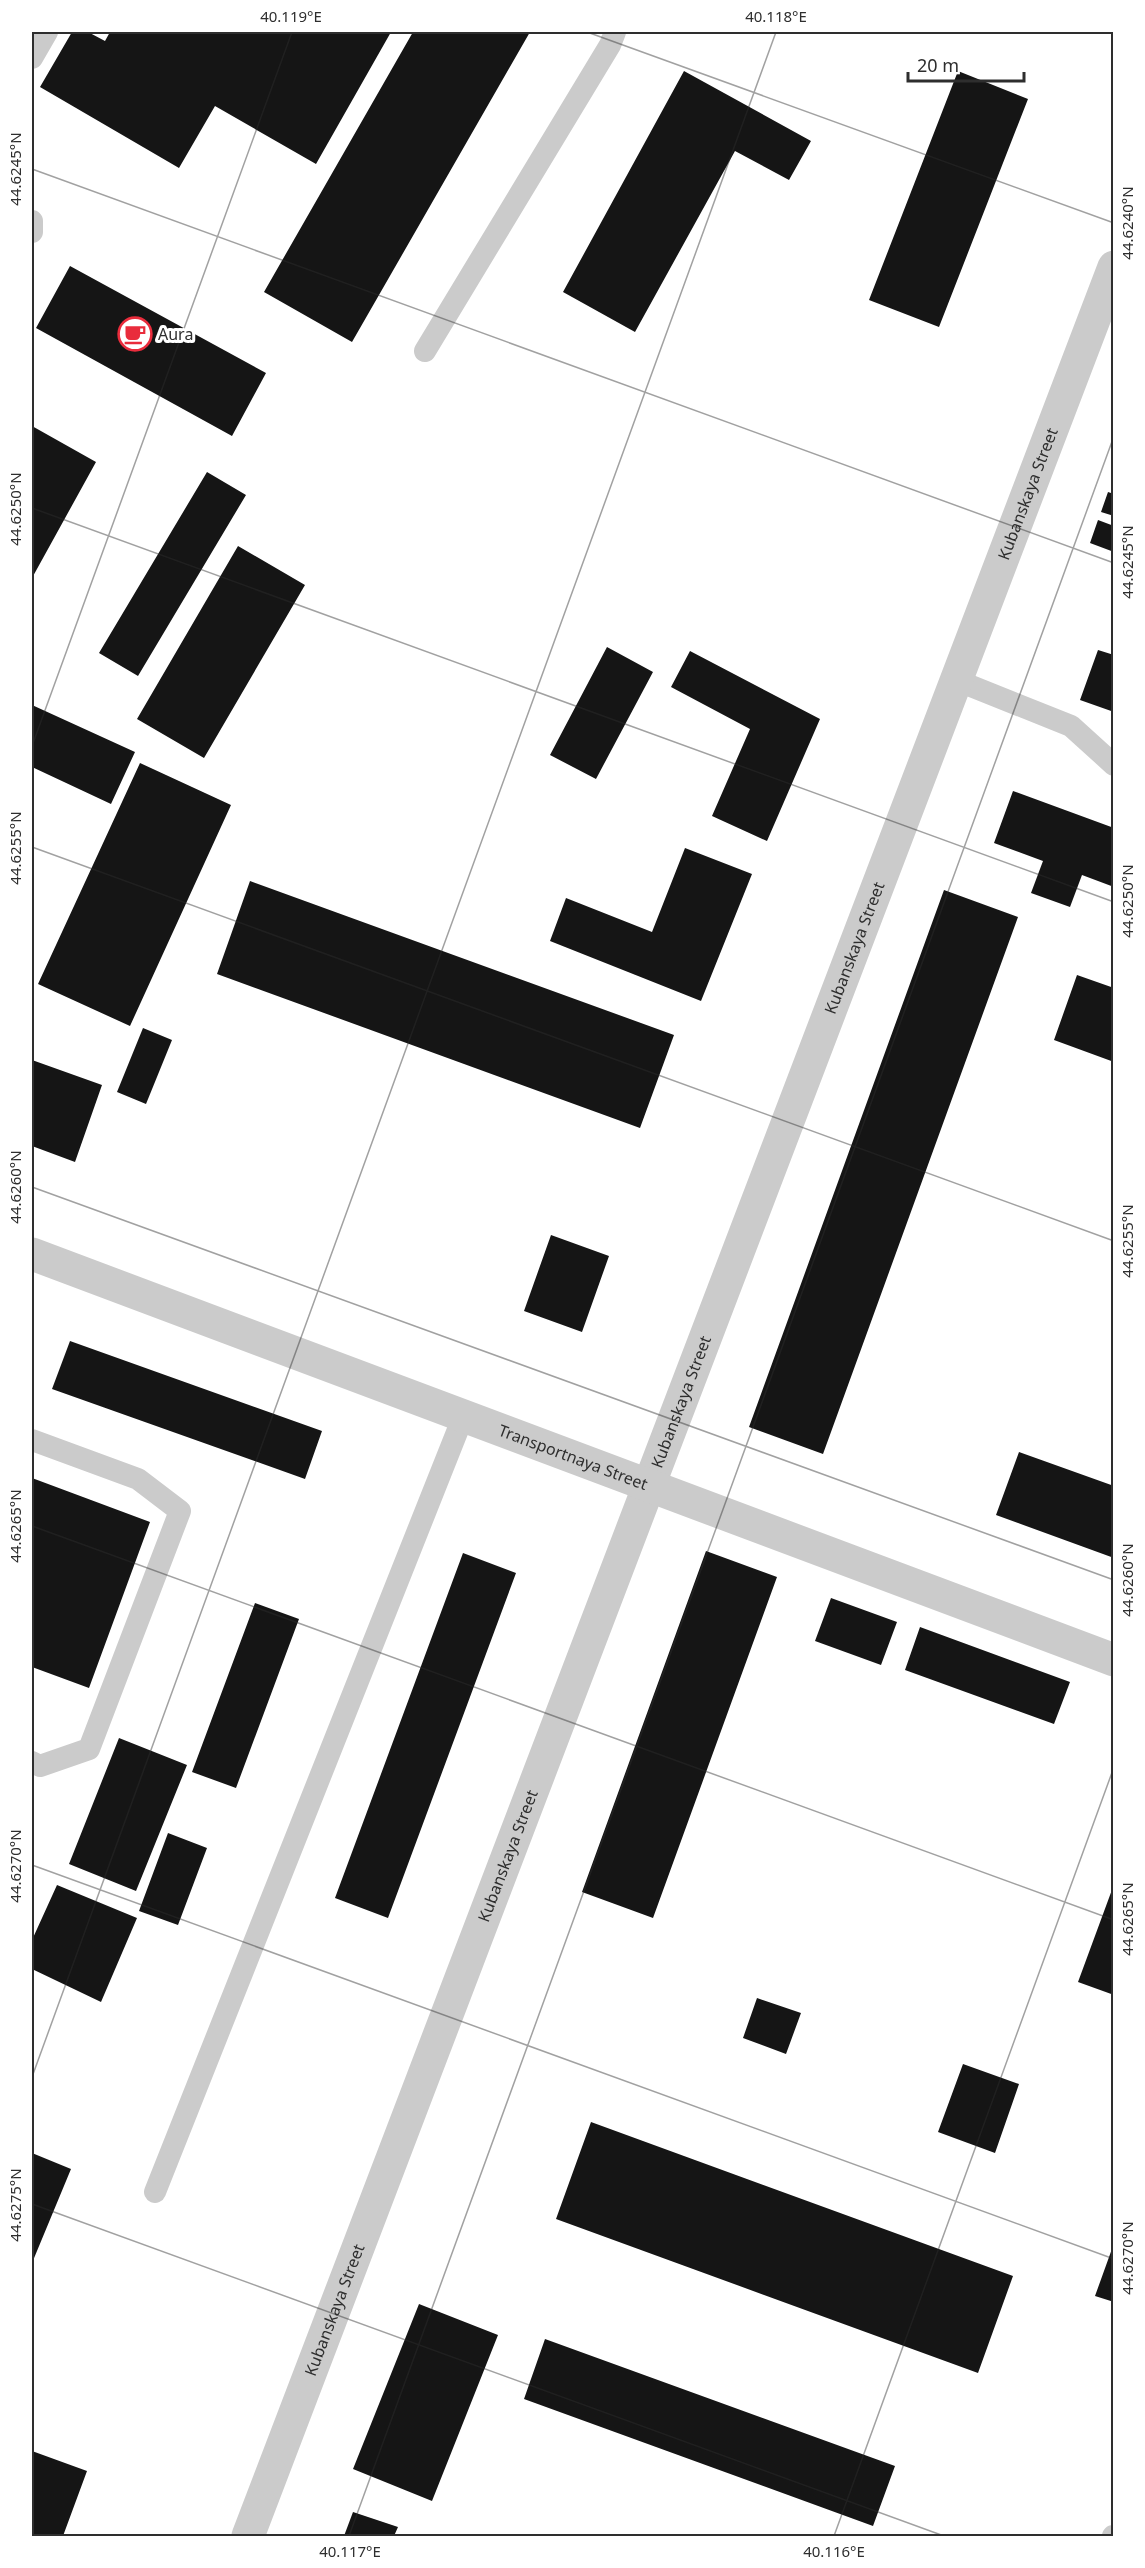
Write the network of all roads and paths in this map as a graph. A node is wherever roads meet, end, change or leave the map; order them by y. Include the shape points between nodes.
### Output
1 (46, 32) edge
2 (615, 32) edge
3 (32, 58) edge
4 (32, 221) edge
5 (32, 232) edge
6 (1113, 267) edge
7 (425, 351) dead end
8 (956, 680) junction
9 (1113, 765) edge
10 (32, 1254) edge
11 (463, 1417) junction
12 (32, 1440) edge
13 (647, 1487) junction
14 (1113, 1660) edge
15 (32, 1762) edge
16 (155, 2192) dead end
17 (248, 2536) edge

1 - 3 lane
2 - 7 lane
4 - 5 lane
6 - 8 street, Kubanskaya Street
8 - 9 lane via 1071,726
8 - 13 street, Kubanskaya Street
10 - 11 street, Transportnaya Street
11 - 13 street, Transportnaya Street
11 - 16 lane
12 - 15 lane via 138,1479 180,1510 88,1749 40,1766
13 - 14 street, Transportnaya Street
13 - 17 street, Kubanskaya Street

